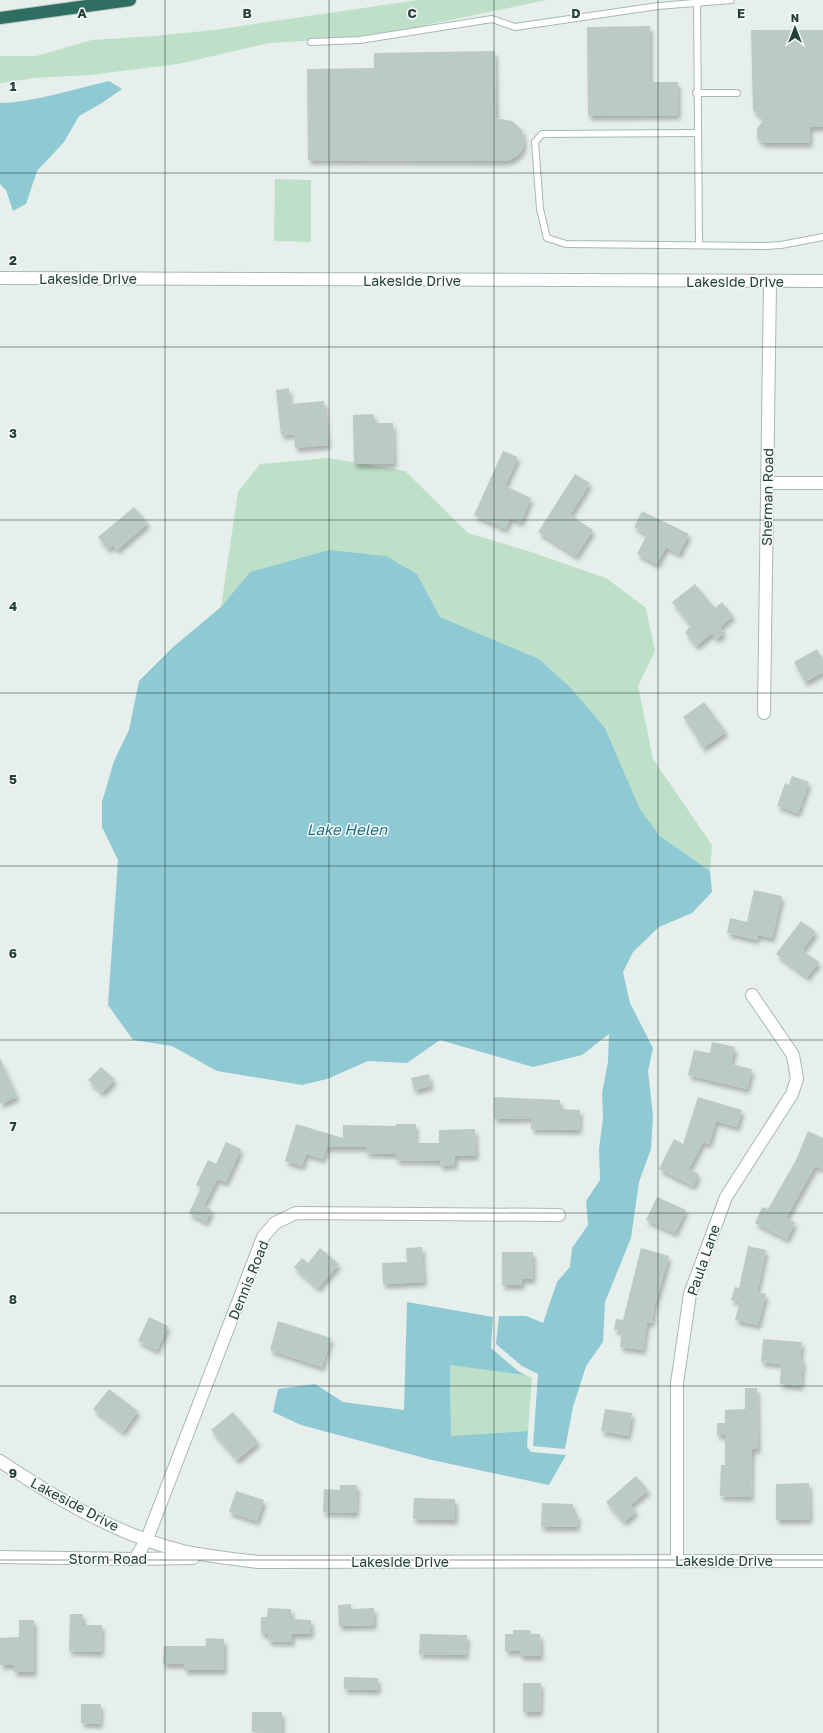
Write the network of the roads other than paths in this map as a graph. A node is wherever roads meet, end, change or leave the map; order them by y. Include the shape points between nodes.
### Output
1 (130, 0) edge
2 (732, 0) edge
3 (697, 2) junction
4 (0, 18) edge
5 (311, 42) dead end
6 (696, 93) junction
7 (738, 93) dead end
8 (697, 133) junction
9 (823, 237) edge
10 (699, 245) junction
11 (0, 278) edge
12 (770, 281) junction
13 (823, 282) edge
14 (768, 483) junction
15 (823, 483) edge
16 (764, 713) dead end
17 (752, 995) dead end
18 (559, 1215) dead end
19 (0, 1461) edge
20 (147, 1539) junction
21 (0, 1557) edge
22 (215, 1557) junction
23 (135, 1559) junction
24 (677, 1560) junction
25 (823, 1561) edge

1 - 4 highway
2 - 3 lane
3 - 5 lane via 515,26 492,19 360,40
3 - 6 lane
6 - 7 lane
6 - 8 lane
8 - 10 lane
8 - 10 lane via 542,134 535,142 540,209 547,238 566,244
9 - 10 lane via 781,245
11 - 12 street, Lakeside Drive
12 - 13 street, Lakeside Drive
12 - 14 street, Sherman Road
14 - 15 street
14 - 16 street, Sherman Road
17 - 24 street, Paula Lane via 793,1055 797,1079 792,1094 726,1197 690,1294 677,1383
18 - 20 street, Dennis Road via 296,1213 275,1223 263,1237
19 - 20 street, Lakeside Drive via 41,1489 110,1524
20 - 22 street, Lakeside Drive
20 - 23 street, Dennis Road
21 - 23 street, Storm Road
22 - 23 street, Storm Road
22 - 24 street, Lakeside Drive via 258,1562
24 - 25 street, Lakeside Drive

